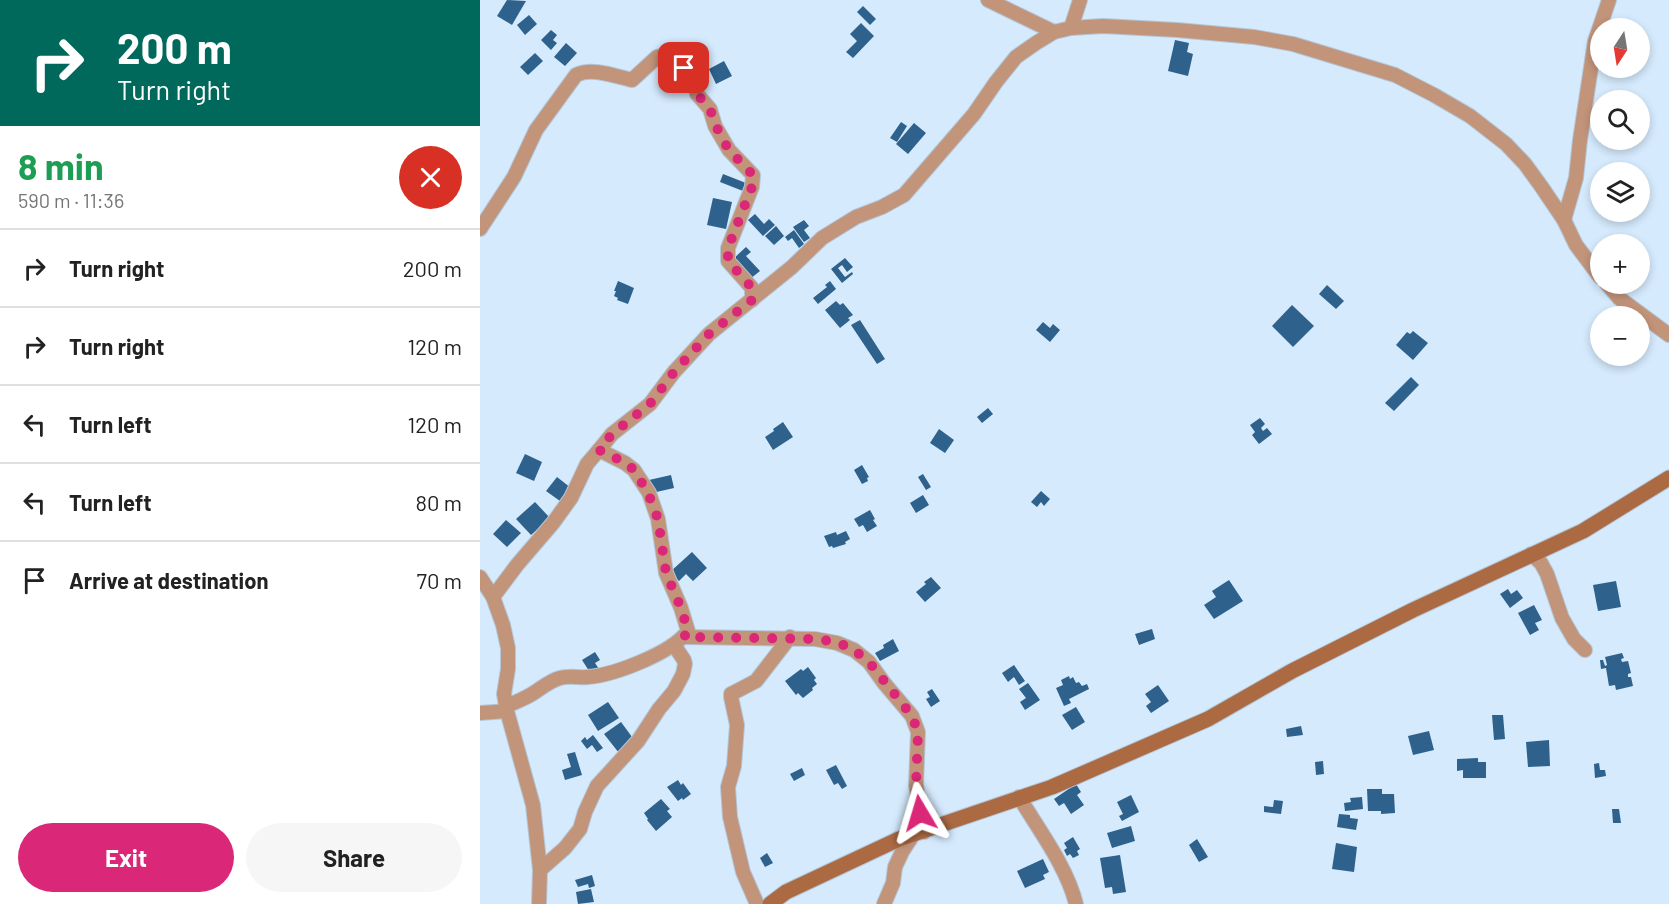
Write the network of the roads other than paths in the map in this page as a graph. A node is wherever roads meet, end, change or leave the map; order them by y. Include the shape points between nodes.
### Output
1 (988, 0) edge
2 (1080, 0) edge
3 (1609, 0) edge
4 (1071, 28) junction
5 (1054, 32) junction
6 (1564, 220) junction
7 (480, 229) edge
8 (1590, 264) edge
9 (1616, 294) edge
10 (752, 300) junction
11 (1669, 335) edge
12 (599, 450) junction
13 (1669, 478) edge
14 (1531, 554) junction
15 (480, 577) edge
16 (487, 596) edge
17 (790, 637) junction
18 (679, 641) junction
19 (1585, 650) dead end
20 (507, 709) junction
21 (480, 713) edge
22 (1019, 797) junction
23 (918, 834) junction
24 (540, 870) junction
25 (539, 904) edge
26 (757, 904) edge
27 (770, 904) edge
28 (884, 904) edge
29 (1076, 904) edge

1 - 5 street
2 - 4 street
3 - 6 street via 1595,41 1576,178
4 - 5 street
4 - 6 street via 1103,26 1254,37 1293,44 1395,75 1470,116 1506,144
5 - 10 street via 1017,57 904,195 822,238
6 - 8 street
7 - 10 street via 514,177 536,130 576,75 599,73 632,80 657,57 672,53 694,78 697,94 710,109 729,150 753,175 728,248 728,261 752,288
9 - 11 street
10 - 12 street via 709,334 650,404 612,434
12 - 16 street via 553,523
12 - 18 street via 634,470 648,493 658,519 666,573 688,631
13 - 14 street via 1583,531
14 - 19 street via 1547,574 1562,618
14 - 22 street via 1292,671 1208,719 1052,787
15 - 16 street
16 - 20 street via 503,625 508,648 504,694
17 - 18 street
17 - 23 street via 837,642 854,650 869,662 912,716 918,732
17 - 26 street via 756,681 731,694 737,725 728,787 730,817 743,872
18 - 20 street via 614,671 550,681
18 - 24 street via 685,664 674,691 638,741 597,786 580,829
20 - 21 street
20 - 24 street via 532,805
22 - 23 street
22 - 29 street via 1060,866
23 - 27 street via 832,870
23 - 28 street via 902,852
24 - 25 street

